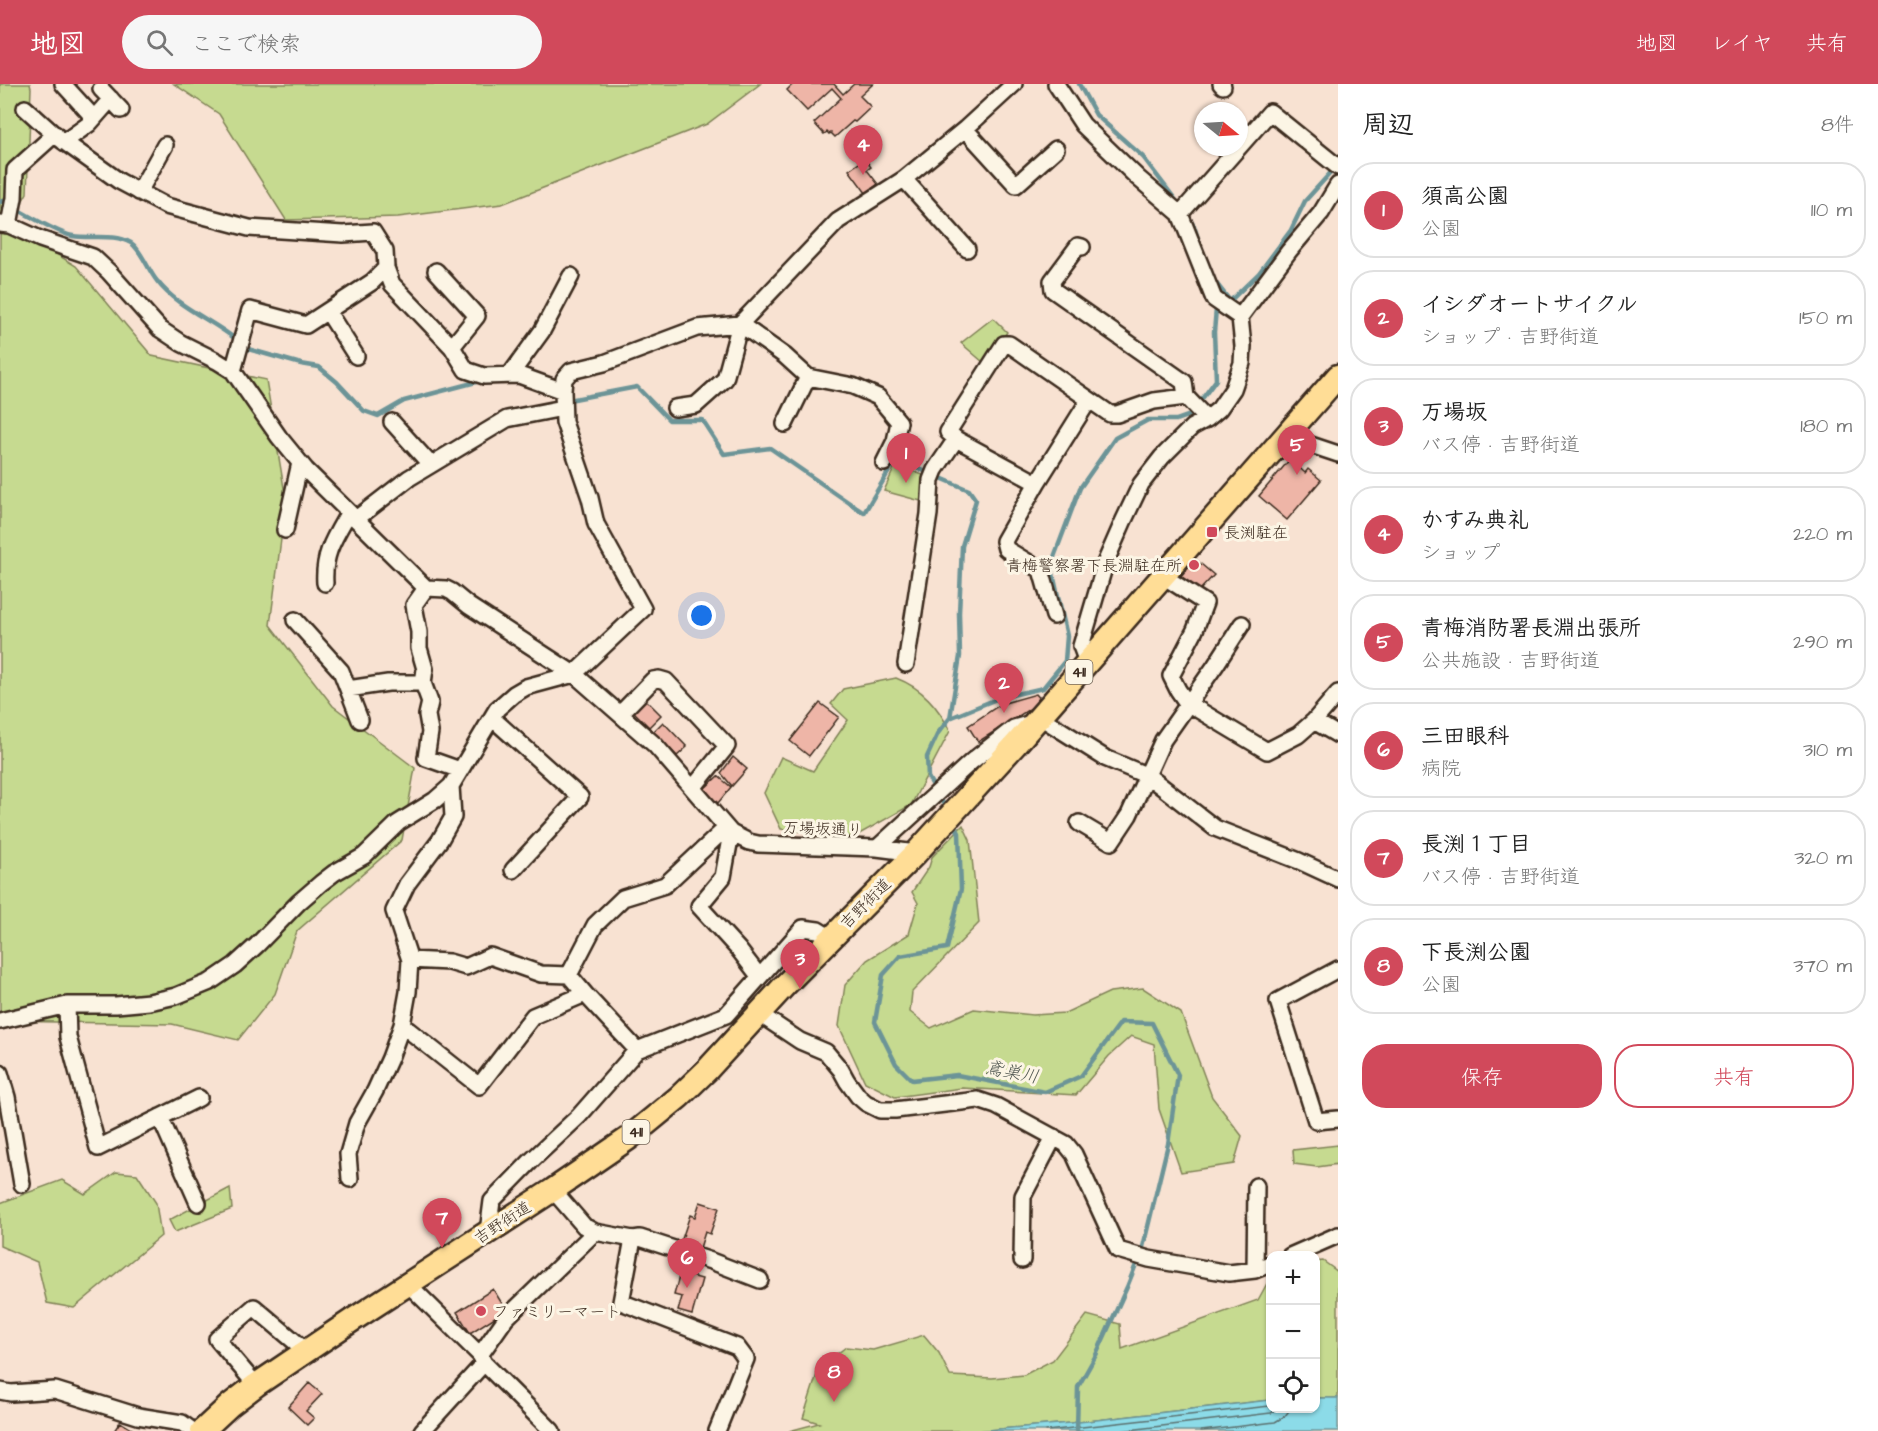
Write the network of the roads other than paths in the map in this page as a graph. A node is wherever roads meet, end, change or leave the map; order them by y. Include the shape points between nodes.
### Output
1 (63, 84) edge
2 (1014, 84) edge
3 (1056, 84) edge
4 (111, 100) dead end
5 (25, 108) dead end
6 (94, 118) junction
7 (965, 129) junction
8 (60, 138) junction
9 (165, 145) dead end
10 (1056, 149) dead end
11 (1334, 163) edge
12 (904, 179) junction
13 (1338, 185) edge
14 (139, 192) junction
15 (1184, 211) junction
16 (5, 224) edge
17 (1082, 248) dead end
18 (967, 249) dead end
19 (386, 268) junction
20 (436, 271) dead end
21 (571, 276) dead end
22 (328, 312) junction
23 (1237, 314) junction
24 (740, 324) junction
25 (452, 347) junction
26 (356, 356) dead end
27 (233, 371) junction
28 (510, 375) junction
29 (1338, 376) edge
30 (808, 377) junction
31 (563, 391) junction
32 (1188, 399) junction
33 (1089, 400) junction
34 (563, 408) junction
35 (675, 408) dead end
36 (1205, 416) junction
37 (392, 422) dead end
38 (785, 424) dead end
39 (1287, 436) junction
40 (956, 439) junction
41 (1338, 454) edge
42 (300, 463) junction
43 (884, 463) dead end
44 (430, 465) junction
45 (1037, 483) junction
46 (353, 515) junction
47 (285, 530) dead end
48 (1162, 576) junction
49 (325, 583) dead end
50 (426, 588) junction
51 (1054, 616) dead end
52 (295, 620) dead end
53 (1242, 624) dead end
54 (1087, 662) junction
55 (906, 664) dead end
56 (574, 674) junction
57 (423, 683) junction
58 (348, 689) junction
59 (1338, 693) edge
60 (1187, 703) junction
61 (620, 714) junction
62 (492, 718) junction
63 (360, 720) dead end
64 (1037, 720) junction
65 (1314, 720) junction
66 (1338, 735) edge
67 (460, 770) junction
68 (1148, 776) junction
69 (450, 786) junction
70 (693, 788) junction
71 (1079, 824) dead end
72 (728, 830) junction
73 (877, 848) junction
74 (916, 853) junction
75 (513, 870) dead end
76 (1338, 879) edge
77 (831, 938) junction
78 (410, 960) junction
79 (1338, 969) edge
80 (569, 975) junction
81 (759, 976) junction
82 (585, 994) junction
83 (67, 1005) junction
84 (759, 1013) junction
85 (0, 1021) edge
86 (402, 1024) junction
87 (637, 1050) junction
88 (0, 1073) edge
89 (199, 1098) dead end
90 (160, 1118) junction
91 (1338, 1119) edge
92 (1054, 1137) junction
93 (350, 1179) dead end
94 (22, 1184) dead end
95 (1256, 1186) dead end
96 (553, 1190) junction
97 (198, 1203) dead end
98 (488, 1232) junction
99 (595, 1232) junction
100 (1338, 1235) edge
101 (633, 1239) junction
102 (1301, 1251) edge
103 (1022, 1260) dead end
104 (1266, 1266) edge
105 (1255, 1270) junction
106 (760, 1280) dead end
107 (408, 1284) junction
108 (306, 1352) junction
109 (482, 1359) junction
110 (256, 1385) junction
111 (0, 1391) edge
112 (544, 1428) edge
113 (193, 1431) edge
114 (202, 1431) edge
115 (422, 1431) edge
116 (717, 1431) edge

1 - 6 street
2 - 7 street
3 - 15 street via 1083,125 1138,178
4 - 6 street
5 - 8 street
6 - 8 street
7 - 10 street via 1016,185
7 - 12 street
8 - 14 street
8 - 16 street via 15,170 14,198
9 - 14 street
11 - 15 street via 1270,112
12 - 18 street
12 - 24 street via 838,220
13 - 23 street via 1321,213
14 - 19 street via 166,206 249,228 373,232 385,251
15 - 23 street via 1208,287 1217,301
16 - 27 street via 93,257 160,329
17 - 32 street via 1078,246 1052,281 1053,290 1184,382
19 - 22 street
19 - 25 street via 392,284
20 - 25 street via 477,316
21 - 28 street via 542,331
22 - 26 street
22 - 27 street via 306,325 250,310
23 - 36 street via 1242,363 1233,389 1218,409
24 - 30 street
24 - 31 street via 697,328 604,363 571,371 564,379
24 - 35 street via 725,379 696,405
25 - 28 street via 466,370 484,376
27 - 42 street
28 - 31 street
29 - 39 highway, 吉野街道 / 411
30 - 38 street
30 - 43 street via 852,386 878,397 899,422
31 - 34 street
32 - 33 street via 1154,401 1117,414 1110,414
32 - 36 street
33 - 40 street via 1004,344 948,432
33 - 45 street
34 - 44 street via 507,419
34 - 56 street via 596,524 643,609
36 - 54 street via 1162,457 1142,484 1123,522 1106,561 1081,646
37 - 44 street
39 - 41 street
39 - 48 highway, 吉野街道 / 411
40 - 45 street
40 - 55 street via 933,475
42 - 46 street
42 - 47 street
44 - 46 street
45 - 51 street via 1004,541 1006,549 1041,570
46 - 49 street via 329,547
46 - 50 street
48 - 54 highway, 吉野街道 / 411
48 - 60 street via 1205,603 1171,676
50 - 56 street via 452,592
50 - 57 street via 414,605 425,669
52 - 58 street via 341,671
53 - 60 street
54 - 64 highway, 吉野街道 / 411
56 - 61 street
56 - 62 street via 520,691 497,709
57 - 58 street
57 - 67 street via 430,702 426,758
58 - 63 street
59 - 65 street
60 - 65 street via 1267,751 1298,735
60 - 68 street via 1163,740
61 - 70 street via 655,745
61 - 70 street via 653,680 666,681 727,746
62 - 67 street
62 - 75 street via 580,797
64 - 68 street via 1105,758
64 - 73 street via 1014,728 972,761
64 - 74 highway, 吉野街道 / 411
65 - 66 street
67 - 69 street
68 - 71 street via 1111,842
68 - 76 street via 1215,828
69 - 78 street via 453,817 407,884 394,911
69 - 83 street via 398,823 364,856 321,883 235,965 210,982 149,1002
70 - 72 street
72 - 73 street, 万場坂通り via 758,844
72 - 80 street via 665,885 623,898 595,924
72 - 81 street via 723,878 699,906
73 - 74 street, 万場坂通り
74 - 77 highway, 吉野街道 / 411
77 - 81 street via 818,930 803,928
77 - 84 highway, 吉野街道 / 411
78 - 80 street via 465,967 490,956 541,974
78 - 86 street
79 - 91 street via 1278,1001 1316,1121
80 - 82 street
81 - 87 street via 726,1015
82 - 86 street via 533,1016 479,1086
82 - 87 street
83 - 85 street
83 - 90 street via 68,1037 98,1148
84 - 92 street via 800,1041 826,1052 858,1096 880,1110 978,1100
84 - 96 highway, 吉野街道 / 411 via 679,1097
86 - 93 street via 375,1091 357,1123 348,1154
87 - 98 street via 579,1116 492,1201
88 - 94 street
89 - 90 street
90 - 97 street
92 - 103 street via 1023,1196
92 - 105 street via 1074,1154 1118,1250 1229,1273
95 - 105 street
96 - 98 highway, 吉野街道 / 411
96 - 99 street via 584,1226
98 - 107 highway, 吉野街道 / 411
99 - 101 street
99 - 109 street via 506,1318
100 - 102 street
101 - 106 street via 640,1238
101 - 116 street via 621,1302 737,1347 746,1359
104 - 105 street
107 - 108 highway, 吉野街道 / 411
107 - 109 street
108 - 110 highway, 吉野街道 / 411
108 - 110 street via 254,1307 217,1339
109 - 112 street
109 - 115 street
110 - 114 highway, 吉野街道 / 411
111 - 113 street via 55,1390 138,1416 182,1423

